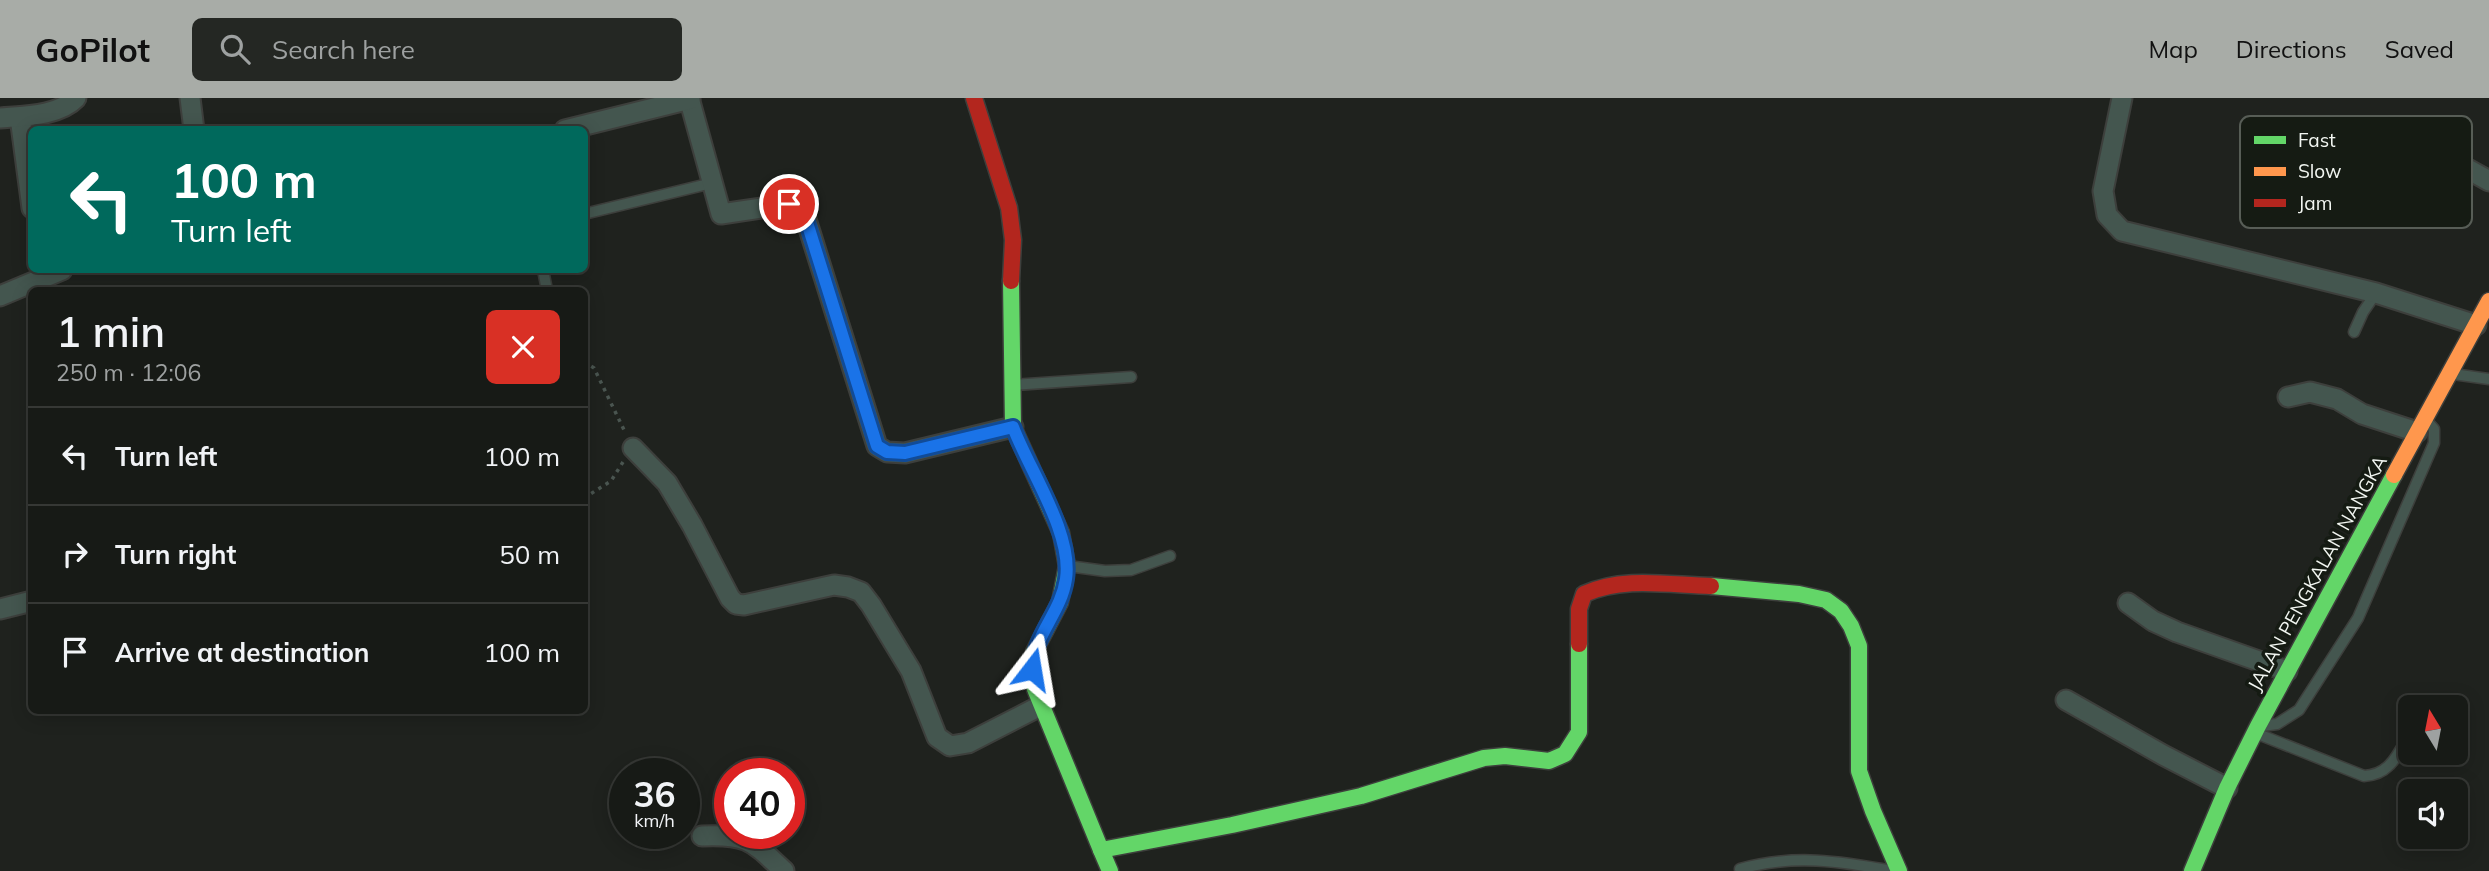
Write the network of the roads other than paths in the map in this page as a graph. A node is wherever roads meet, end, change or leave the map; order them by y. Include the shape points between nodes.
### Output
1 (76, 98) edge
2 (190, 98) edge
3 (974, 98) edge
4 (2122, 98) edge
5 (690, 99) edge
6 (20, 117) junction
7 (0, 118) edge
8 (194, 126) edge
9 (581, 126) edge
10 (2472, 172) edge
11 (28, 178) edge
12 (2489, 181) edge
13 (712, 183) junction
14 (588, 213) edge
15 (40, 274) edge
16 (2376, 293) junction
17 (0, 296) edge
18 (2489, 301) edge
19 (2476, 325) junction
20 (2354, 332) dead end
21 (2449, 374) junction
22 (1131, 377) dead end
23 (2489, 379) edge
24 (1014, 385) junction
25 (2288, 397) dead end
26 (2421, 426) junction
27 (1013, 427) junction
28 (633, 448) road end
29 (1170, 556) dead end
30 (1067, 566) junction
31 (28, 602) edge
32 (2128, 603) dead end
33 (0, 609) edge
34 (2287, 671) junction
35 (2066, 700) dead end
36 (1042, 705) junction
37 (2256, 729) junction
38 (2398, 753) edge
39 (2227, 788) junction
40 (702, 836) dead end
41 (1101, 850) junction
42 (1740, 869) dead end
43 (784, 871) edge
44 (1110, 871) edge
45 (1893, 871) edge
46 (1899, 871) edge
47 (2192, 871) edge

1 - 6 street via 58,108
2 - 8 street
3 - 24 street via 1009,208
4 - 16 street via 2103,191 2107,215 2122,231
5 - 9 street
5 - 13 street
6 - 7 street
6 - 11 street
10 - 12 street
13 - 14 lane
13 - 27 street via 721,214 789,204 805,216 877,446 905,453
15 - 17 street
16 - 19 street
16 - 20 lane
18 - 19 street, JALAN PENGKALAN NANGKA
19 - 21 street, JALAN PENGKALAN NANGKA
21 - 23 lane
21 - 26 street, JALAN PENGKALAN NANGKA
22 - 24 lane
24 - 27 street
25 - 26 street via 2310,391 2337,399 2362,414
26 - 34 street, JALAN PENGKALAN NANGKA
26 - 37 lane via 2434,429 2434,443 2358,618 2299,710 2277,724
27 - 30 street via 1061,533
28 - 36 street via 667,483 736,604 834,585 860,592 911,671 937,737 950,746 968,743
29 - 30 lane via 1131,570
30 - 36 street via 1060,602 1034,652 1035,689
31 - 33 street
32 - 34 street via 2177,632
34 - 37 street, JALAN PENGKALAN NANGKA
35 - 39 street
36 - 41 street
37 - 38 lane via 2364,776 2381,773
37 - 39 street, JALAN PENGKALAN NANGKA
39 - 47 street, JALAN PENGKALAN NANGKA
40 - 43 street via 730,835 754,843
41 - 44 street
41 - 46 street via 1365,795 1463,763 1502,756 1548,763 1562,759 1579,732 1579,609 1584,594 1619,583 1799,594 1826,600 1841,611 1858,646 1859,771
42 - 45 lane via 1767,861 1811,859

